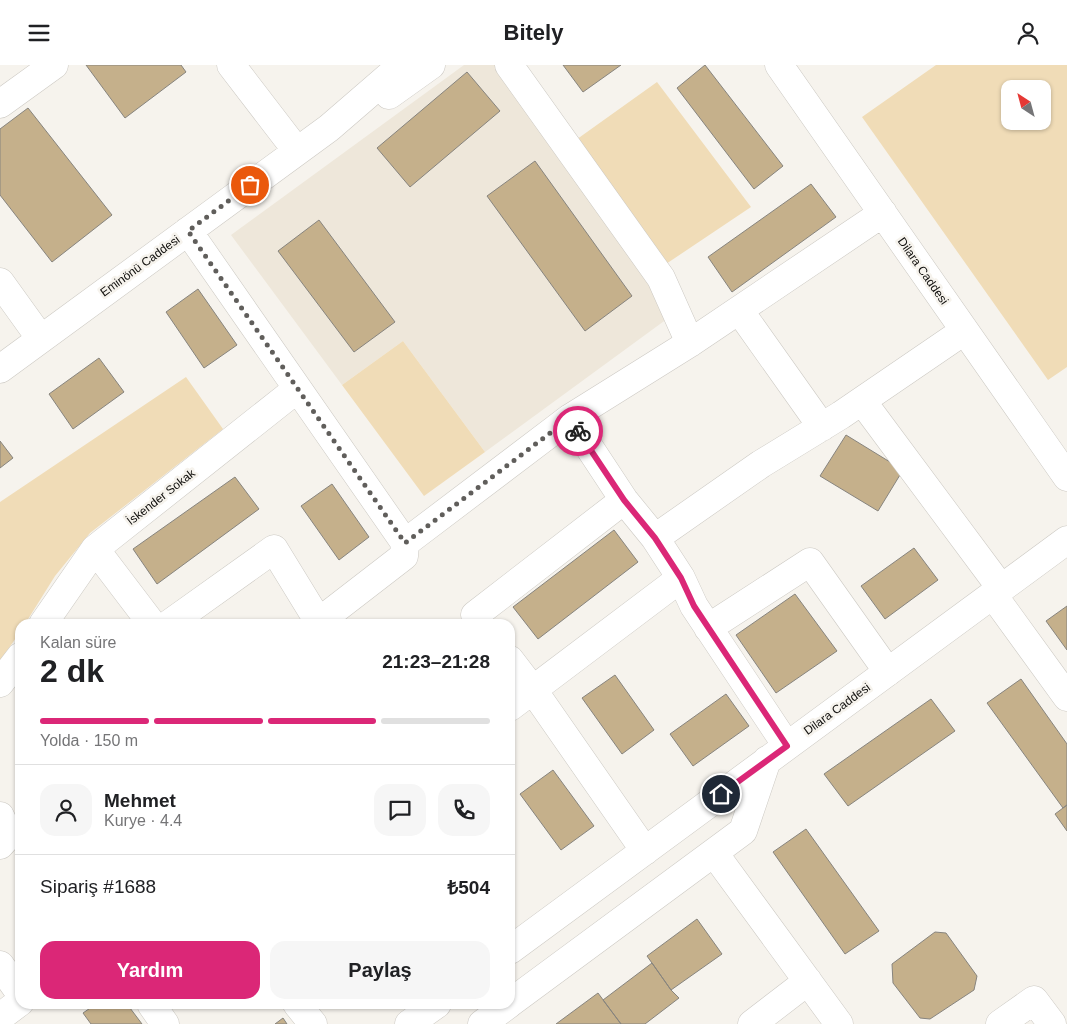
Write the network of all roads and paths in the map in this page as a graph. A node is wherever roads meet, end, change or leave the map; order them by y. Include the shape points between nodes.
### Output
1 (54, 65) edge
2 (232, 65) edge
3 (402, 65) edge
4 (431, 65) edge
5 (509, 65) edge
6 (779, 65) edge
7 (0, 104) edge
8 (328, 128) junction
9 (297, 151) junction
10 (883, 213) junction
11 (188, 231) junction
12 (0, 282) edge
13 (739, 310) junction
14 (964, 331) junction
15 (41, 339) junction
16 (690, 343) junction
17 (0, 369) edge
18 (297, 389) junction
19 (862, 401) junction
20 (570, 418) junction
21 (822, 427) junction
22 (1067, 477) edge
23 (624, 500) junction
24 (655, 538) junction
25 (1067, 540) edge
26 (405, 543) junction
27 (96, 549) junction
28 (681, 578) junction
29 (997, 592) junction
30 (47, 619) edge
31 (148, 619) edge
32 (176, 619) edge
33 (316, 619) edge
34 (323, 619) edge
35 (476, 619) edge
36 (708, 628) junction
37 (15, 665) edge
38 (515, 665) edge
39 (888, 672) junction
40 (0, 683) edge
41 (534, 690) junction
42 (1067, 697) edge
43 (515, 703) edge
44 (777, 753) junction
45 (0, 816) edge
46 (0, 845) edge
47 (645, 851) junction
48 (714, 853) junction
49 (515, 946) edge
50 (0, 965) edge
51 (808, 981) junction
52 (15, 986) edge
53 (515, 1000) edge
54 (15, 1006) edge
55 (154, 1009) edge
56 (301, 1009) edge
57 (430, 1009) edge
58 (503, 1009) edge
59 (0, 1017) edge
60 (165, 1024) edge
61 (313, 1024) edge
62 (409, 1024) edge
63 (482, 1024) edge
64 (752, 1024) edge
65 (839, 1024) edge
66 (1000, 1024) edge
67 (1052, 1024) edge

1 - 7 street
2 - 9 street
3 - 8 street
4 - 8 street via 377,104
5 - 16 street via 661,278
6 - 10 street, Dilara Caddesi
8 - 9 street, Eminönü Caddesi
9 - 11 street, Eminönü Caddesi
10 - 13 street
10 - 14 street, Dilara Caddesi
11 - 15 street, Eminönü Caddesi
11 - 18 street
12 - 15 street
13 - 16 street
13 - 21 street
14 - 19 street
14 - 22 street, Dilara Caddesi
15 - 17 street, Eminönü Caddesi
16 - 20 street
18 - 26 street
18 - 27 street, İskender Sokak
19 - 21 street
19 - 29 street
20 - 23 street
20 - 26 street
21 - 24 street via 761,464
23 - 24 street
23 - 35 street
24 - 28 street
25 - 29 street, Dilara Caddesi
26 - 34 street via 404,556
27 - 30 street, İskender Sokak
27 - 31 street
28 - 36 street
28 - 41 street
29 - 39 street, Dilara Caddesi
29 - 42 street
32 - 33 street via 274,549
36 - 39 street via 810,562
36 - 44 street
37 - 40 street
38 - 41 street
39 - 44 street, Dilara Caddesi
41 - 43 street
41 - 47 street
44 - 47 street, Dilara Caddesi
44 - 48 street via 743,831
45 - 46 street via 9,835
47 - 49 street, Dilara Caddesi
48 - 51 street
48 - 53 street
50 - 52 street
51 - 64 street
51 - 65 street
54 - 59 street
55 - 60 street
56 - 61 street
57 - 62 street
58 - 63 street
66 - 67 street via 1034,1000

